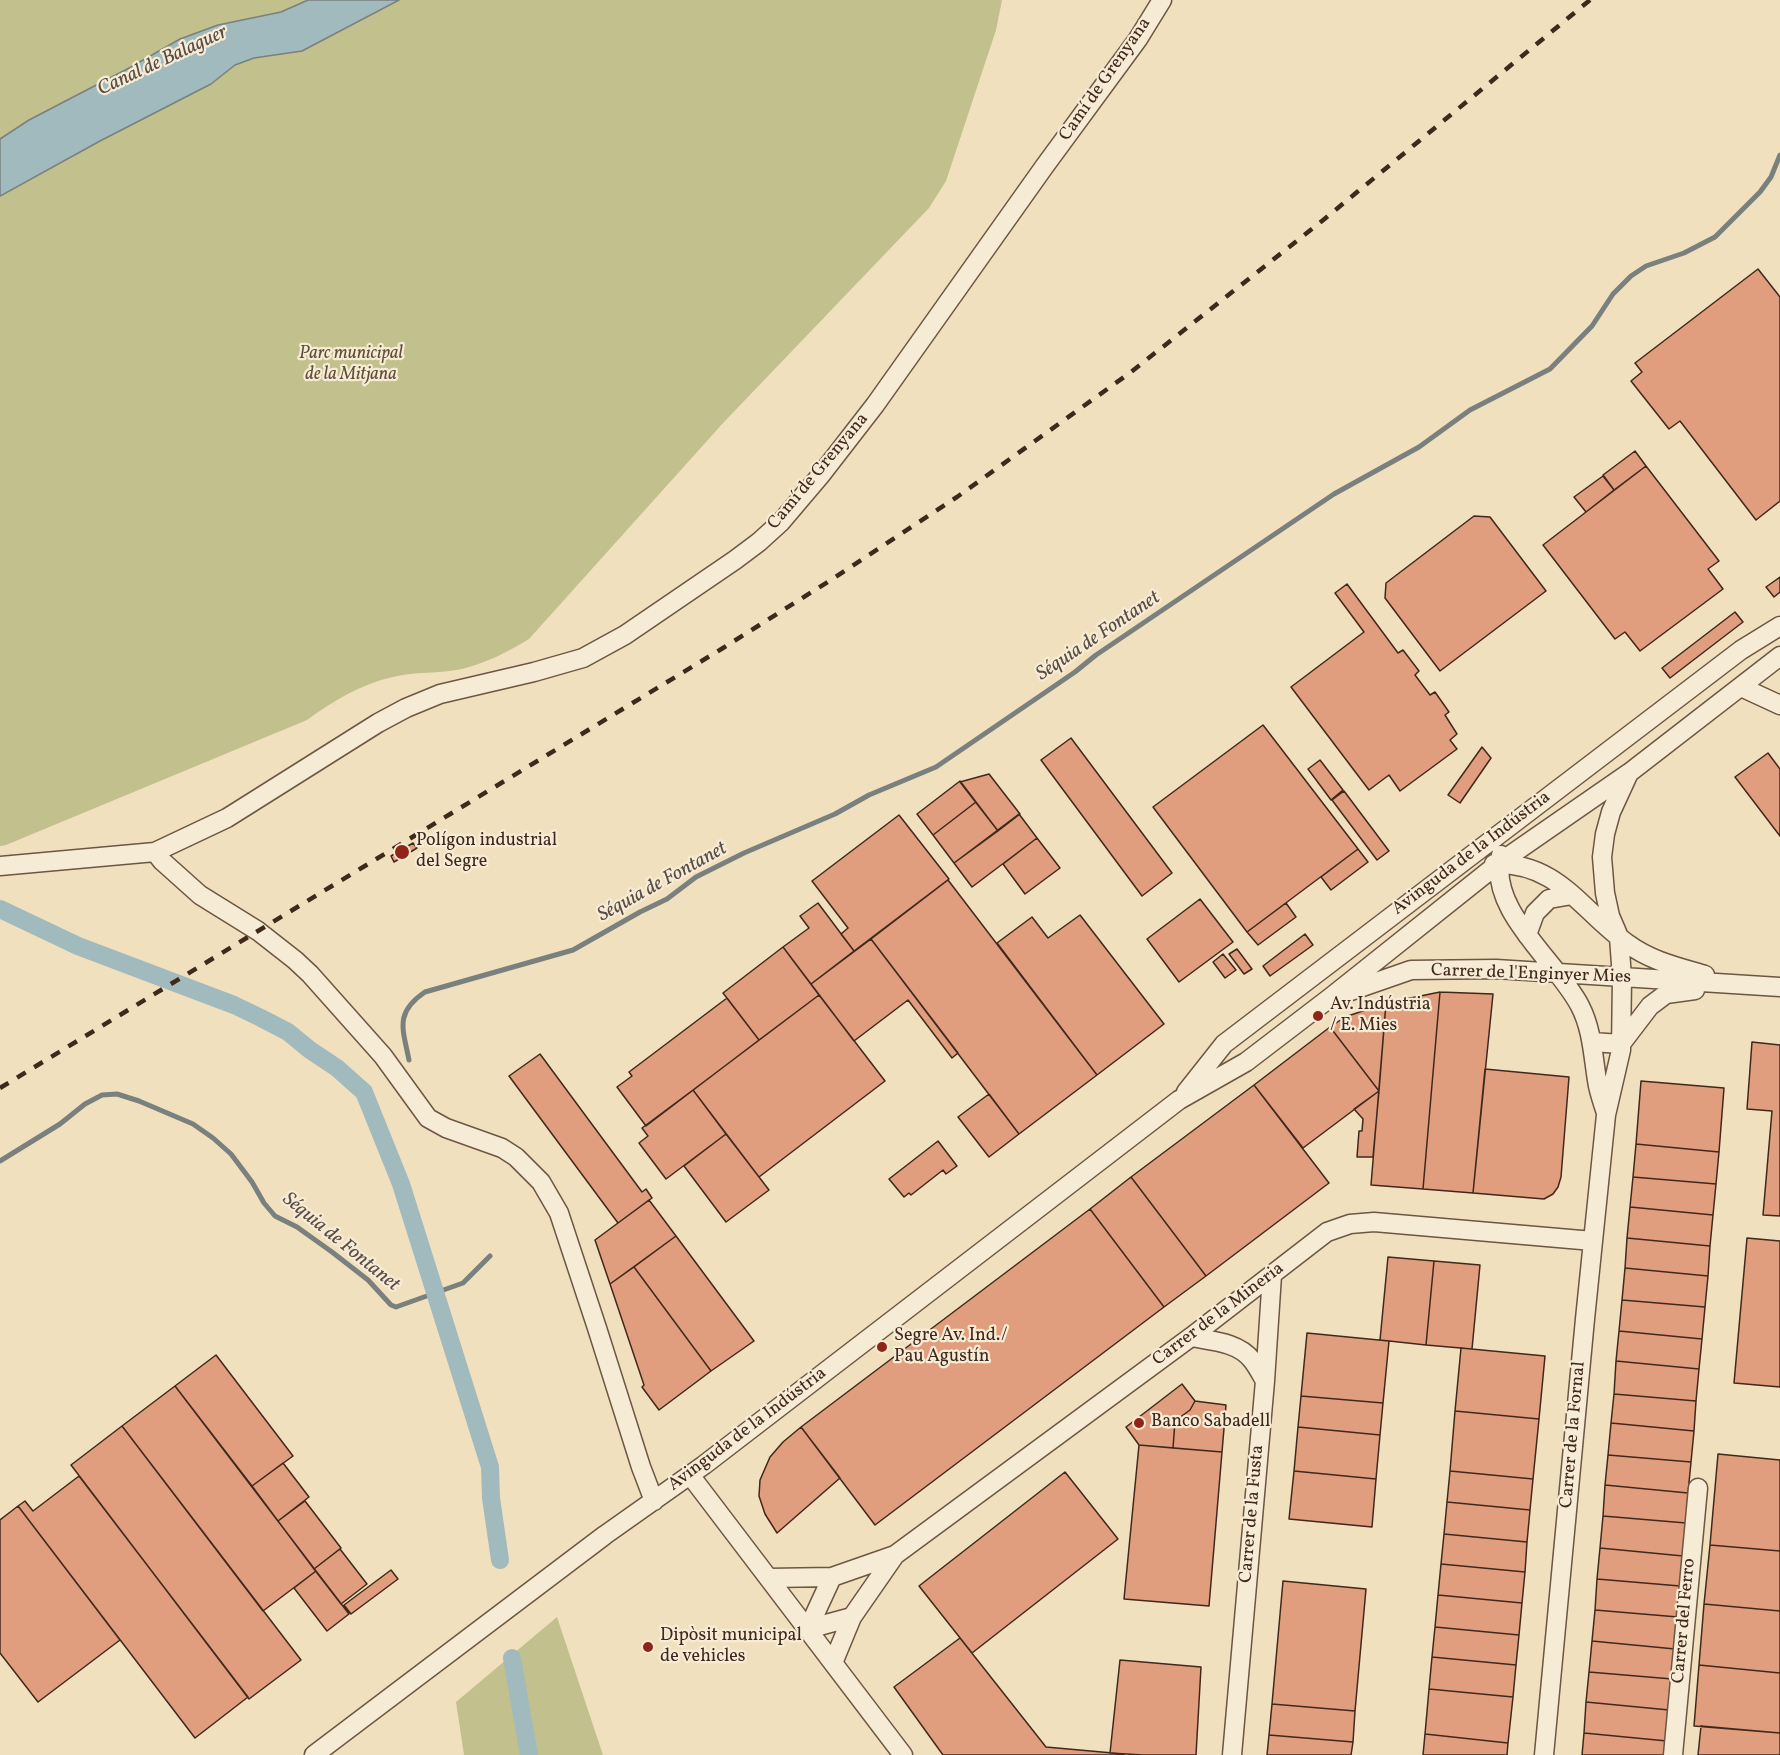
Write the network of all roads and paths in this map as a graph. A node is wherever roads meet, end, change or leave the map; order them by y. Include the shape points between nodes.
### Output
1 (1162, 0) edge
2 (1780, 626) edge
3 (1780, 656) edge
4 (1741, 687) junction
5 (1780, 705) edge
6 (1629, 773) junction
7 (1509, 826) junction
8 (155, 852) junction
9 (1499, 863) junction
10 (1458, 865) junction
11 (0, 866) edge
12 (1572, 896) junction
13 (1527, 935) junction
14 (1619, 937) junction
15 (1557, 972) junction
16 (1622, 978) junction
17 (1736, 984) junction
18 (1780, 987) edge
19 (1331, 998) junction
20 (1592, 1042) junction
21 (1621, 1044) junction
22 (1179, 1101) junction
23 (1606, 1115) junction
24 (1593, 1240) junction
25 (1272, 1275) junction
26 (1191, 1337) junction
27 (1265, 1381) junction
28 (690, 1475) junction
29 (1698, 1488) dead end
30 (654, 1501) junction
31 (895, 1555) junction
32 (832, 1577) junction
33 (769, 1578) junction
34 (852, 1617) junction
35 (808, 1629) junction
36 (833, 1663) junction
37 (1232, 1754) edge
38 (314, 1755) edge
39 (903, 1755) edge
40 (1544, 1755) edge
41 (1673, 1755) edge

1 - 8 street, Camí de Grenyana via 875,405 781,522 759,542 625,635 583,658 440,694 406,708 227,818
2 - 7 street, Avinguda de la Indústria via 1741,650
3 - 4 street, Avinguda de la Indústria
4 - 5 street
4 - 6 street, Avinguda de la Indústria
6 - 9 street, Avinguda de la Indústria
6 - 14 street, Carrer de la Fornal via 1611,812 1602,856 1610,916
7 - 9 street, Carrer de la Fornal
7 - 10 street, Avinguda de la Indústria
8 - 11 street
8 - 30 street via 200,895 296,960 383,1056 428,1118 502,1148 541,1182 559,1213
9 - 10 street, Carrer de l'Enginyer Mies
9 - 12 street, Carrer de l'Enginyer Mies via 1529,867 1557,881
9 - 13 street, Carrer de la Fornal via 1505,900
9 - 19 street, Avinguda de la Indústria
10 - 22 street, Avinguda de la Indústria via 1224,1044
12 - 13 street via 1549,899 1535,913
12 - 14 street, Carrer de l'Enginyer Mies
13 - 15 street, Carrer de la Fornal
14 - 16 street, Carrer de la Fornal
14 - 17 street, Carrer de l'Enginyer Mies via 1659,962
15 - 16 street, Carrer de l'Enginyer Mies
15 - 19 street, Carrer de l'Enginyer Mies via 1411,970
15 - 20 street, Carrer de la Fornal via 1579,1004
16 - 17 street, Carrer de l'Enginyer Mies
16 - 21 street, Carrer de la Fornal
17 - 18 street, Carrer de l'Enginyer Mies
17 - 21 street via 1666,994 1650,1006
19 - 22 street, Avinguda de la Indústria via 1246,1062
20 - 21 street
20 - 23 street, Carrer de la Fornal
21 - 23 street, Carrer de la Fornal
22 - 28 street, Avinguda de la Indústria
23 - 24 street, Carrer de la Fornal
24 - 25 street, Carrer de la Mineria via 1374,1222 1350,1224 1327,1232
24 - 40 street, Carrer de la Fornal
25 - 26 street, Carrer de la Mineria
25 - 27 street, Carrer de la Fusta
26 - 27 street via 1236,1347 1251,1359
26 - 31 street, Carrer de la Mineria
27 - 37 street, Carrer de la Fusta
28 - 30 street, Avinguda de la Indústria
28 - 33 street
29 - 41 street, Carrer del Ferro
30 - 38 street, Avinguda de la Indústria
31 - 32 street, Carrer de la Mineria
31 - 34 street, Carrer de la Mineria
32 - 33 street, Carrer de la Mineria
32 - 35 street
33 - 35 street
34 - 35 street
34 - 36 street, Carrer de la Mineria
35 - 36 street
36 - 39 street

